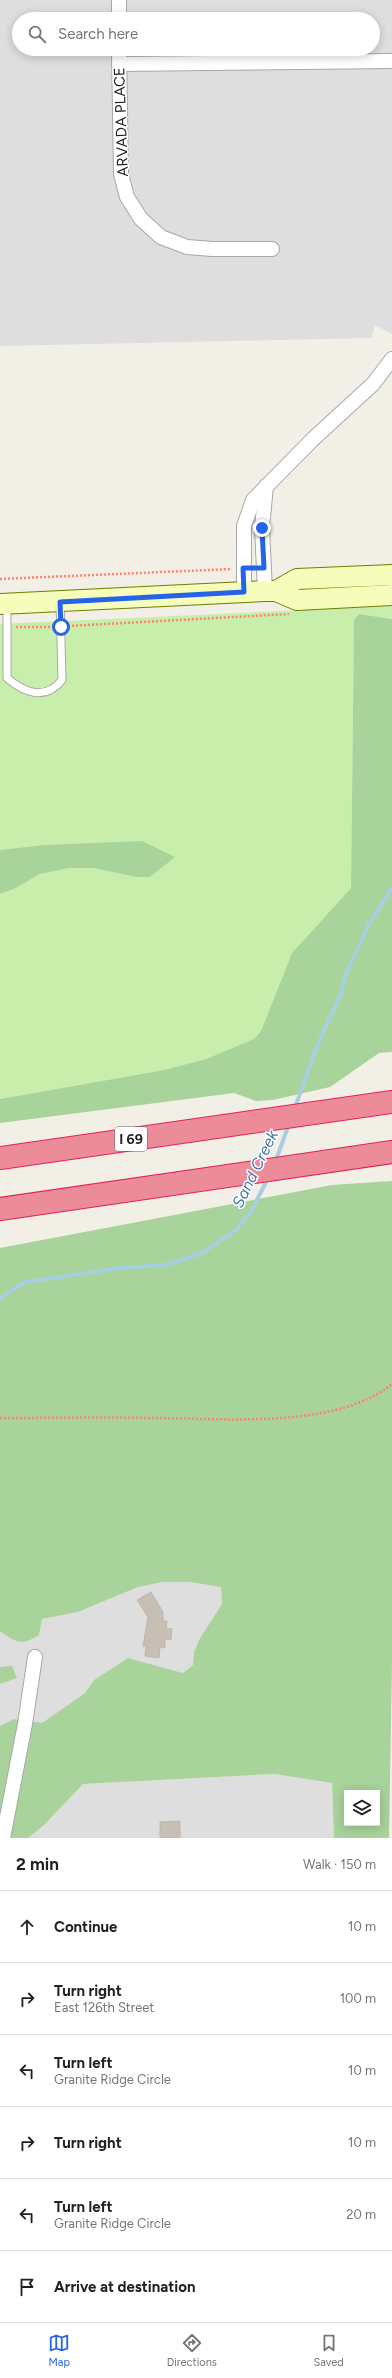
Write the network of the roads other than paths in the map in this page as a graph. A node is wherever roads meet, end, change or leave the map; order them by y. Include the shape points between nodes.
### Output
1 (118, 0) edge
2 (119, 12) edge
3 (119, 56) edge
4 (392, 61) edge
5 (119, 64) junction
6 (272, 249) dead end
7 (392, 359) edge
8 (266, 486) junction
9 (392, 575) edge
10 (270, 591) junction
11 (244, 592) junction
12 (392, 596) edge
13 (60, 602) junction
14 (3, 604) edge
15 (392, 1102) edge
16 (392, 1152) edge
17 (0, 1158) edge
18 (0, 1209) edge
19 (35, 1656) dead end
20 (3, 1838) edge

1 - 2 street
3 - 5 street, ARVADA PLACE
4 - 5 street
5 - 6 street, ARVADA PLACE via 121,174 127,197 141,219 161,236 187,247 212,250
7 - 8 street via 373,384
8 - 10 street via 262,528
8 - 11 street via 253,500 247,514 242,545
9 - 10 main road via 297,579
10 - 11 main road
10 - 12 main road via 297,600
11 - 13 main road
13 - 14 main road
13 - 14 lane via 62,680 56,687 38,694 19,688 7,678 7,628
15 - 17 highway, I 69
16 - 18 highway
19 - 20 street

